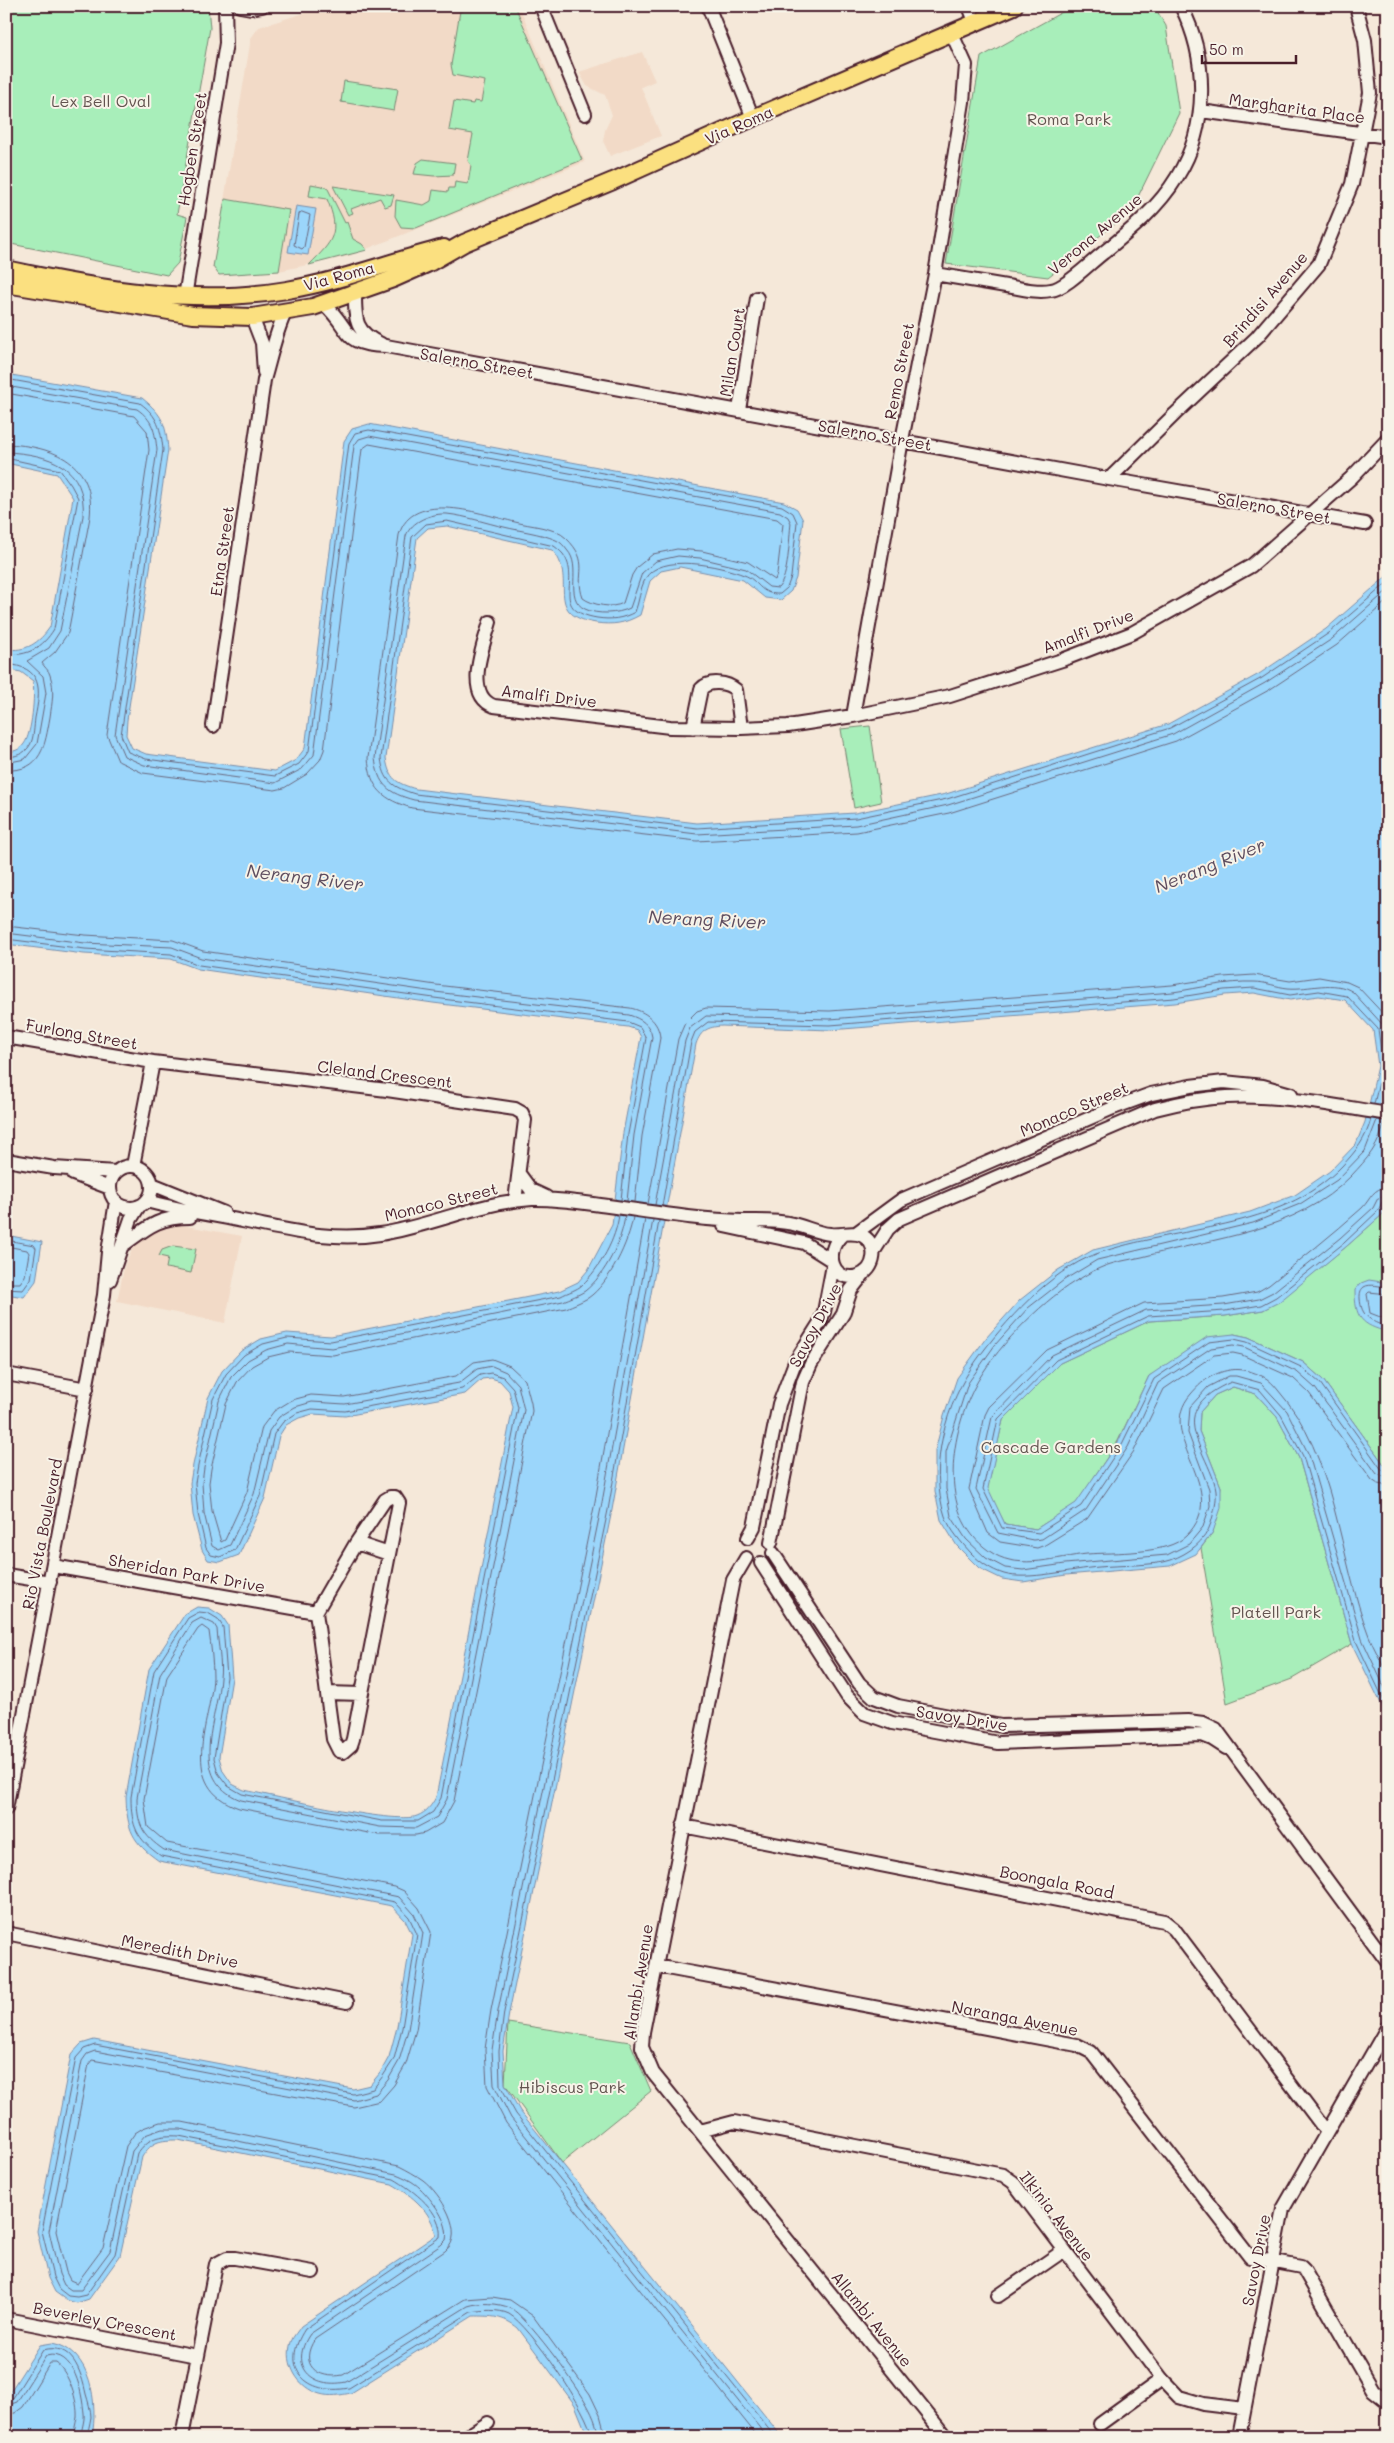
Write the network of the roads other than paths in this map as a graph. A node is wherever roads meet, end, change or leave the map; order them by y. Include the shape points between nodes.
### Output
1 (225, 6) edge
2 (240, 6) edge
3 (262, 6) edge
4 (541, 6) edge
5 (708, 6) edge
6 (969, 6) edge
7 (1014, 6) edge
8 (1181, 6) edge
9 (1356, 6) edge
10 (976, 24) junction
11 (952, 34) junction
12 (1201, 111) junction
13 (585, 114) dead end
14 (753, 118) junction
15 (1362, 134) junction
16 (1388, 137) edge
17 (464, 243) junction
18 (6, 268) edge
19 (934, 274) junction
20 (319, 283) junction
21 (6, 284) edge
22 (350, 295) junction
23 (185, 297) junction
24 (757, 298) dead end
25 (324, 304) junction
26 (285, 313) junction
27 (252, 317) junction
28 (386, 346) junction
29 (264, 380) junction
30 (739, 410) junction
31 (1388, 439) edge
32 (902, 440) junction
33 (1110, 480) junction
34 (1311, 515) junction
35 (1365, 524) dead end
36 (490, 622) dead end
37 (853, 716) junction
38 (213, 726) dead end
39 (694, 728) junction
40 (741, 728) junction
41 (6, 1037) edge
42 (153, 1062) junction
43 (1322, 1103) junction
44 (1388, 1114) edge
45 (6, 1160) edge
46 (132, 1166) junction
47 (54, 1168) junction
48 (116, 1172) junction
49 (520, 1175) junction
50 (152, 1184) junction
51 (110, 1188) junction
52 (924, 1192) junction
53 (555, 1200) junction
54 (116, 1201) junction
55 (515, 1201) junction
56 (143, 1204) junction
57 (929, 1206) junction
58 (199, 1214) junction
59 (240, 1220) junction
60 (710, 1220) junction
61 (856, 1233) junction
62 (842, 1236) junction
63 (122, 1246) junction
64 (874, 1251) junction
65 (832, 1262) junction
66 (865, 1272) junction
67 (104, 1295) junction
68 (6, 1374) edge
69 (87, 1389) junction
70 (748, 1538) junction
71 (356, 1544) junction
72 (772, 1548) junction
73 (389, 1554) junction
74 (746, 1558) junction
75 (761, 1564) junction
76 (53, 1566) junction
77 (6, 1575) edge
78 (50, 1582) junction
79 (793, 1582) junction
80 (779, 1590) junction
81 (316, 1612) junction
82 (328, 1693) junction
83 (361, 1694) junction
84 (1234, 1754) junction
85 (9, 1777) edge
86 (6, 1809) edge
87 (683, 1826) junction
88 (6, 1933) edge
89 (1388, 1963) edge
90 (656, 1966) junction
91 (347, 2002) dead end
92 (1388, 2026) edge
93 (700, 2131) junction
94 (1326, 2131) junction
95 (1063, 2250) junction
96 (1272, 2261) junction
97 (313, 2272) dead end
98 (998, 2296) dead end
99 (6, 2319) edge
100 (197, 2356) junction
101 (1162, 2379) junction
102 (1388, 2402) edge
103 (1244, 2409) junction
104 (488, 2423) dead end
105 (1100, 2424) dead end
106 (182, 2437) edge
107 (466, 2437) edge
108 (946, 2437) edge
109 (1239, 2437) edge

1 - 23 street, Hogben Street via 226,43
2 - 3 street
4 - 13 street
5 - 14 street
6 - 10 street
7 - 10 main road, Via Roma
8 - 12 street, Verona Avenue via 1192,28 1200,67
9 - 15 street, Brindisi Avenue via 1365,40 1370,94
10 - 11 main road, Via Roma
11 - 14 main road, Via Roma
11 - 19 street, Remo Street via 966,65 967,76
12 - 15 street, Margharita Place
12 - 19 street, Verona Avenue via 1178,177 1154,207 1115,243 1053,290 1035,291
14 - 17 main road, Via Roma
15 - 16 street, Margharita Place
15 - 33 street, Brindisi Avenue via 1352,184 1319,264 1257,337 1174,414
17 - 20 main road, Via Roma
17 - 22 main road, Via Roma via 429,263
18 - 23 main road via 109,289
19 - 32 street, Remo Street
20 - 22 street
20 - 23 main road, Via Roma via 286,290
21 - 27 main road, Via Roma via 193,315
22 - 25 main road, Via Roma
22 - 28 street, Salerno Street via 357,326 367,337
24 - 30 street, Milan Court
25 - 26 main road, Via Roma
25 - 28 street, Salerno Street via 336,314 355,342 365,346
26 - 27 main road, Via Roma
26 - 29 street, Etna Street via 276,332 276,345
27 - 29 street, Etna Street via 262,343
28 - 30 street, Salerno Street
29 - 38 street, Etna Street
30 - 32 street, Salerno Street
31 - 34 street, Amalfi Drive
32 - 33 street, Salerno Street
32 - 37 street, Remo Street
33 - 34 street, Salerno Street
34 - 35 street, Salerno Street
34 - 37 street, Amalfi Drive via 1251,566 1132,634 950,696
36 - 39 street, Amalfi Drive via 477,679 479,692 487,703 499,707
37 - 40 street, Amalfi Drive via 788,726
39 - 40 street, Amalfi Drive
39 - 40 street via 701,690 716,683 736,690
41 - 42 street, Furlong Street
42 - 46 street
42 - 49 street, Cleland Crescent via 515,1109 525,1120
43 - 44 street, Monaco Street
43 - 52 street, Monaco Street via 1263,1086 1224,1082 1151,1094
43 - 57 street, Monaco Street via 1226,1096 1155,1109
45 - 47 street
46 - 48 street
46 - 50 street via 146,1171
47 - 48 street
47 - 51 street
48 - 51 street
49 - 53 street via 538,1195
49 - 55 street, Cleland Crescent
50 - 56 street
50 - 59 street, Monaco Street
51 - 54 street
52 - 57 street
52 - 61 street, Monaco Street via 901,1200
53 - 55 street, Monaco Street
53 - 60 street, Monaco Street
54 - 56 street via 122,1206
54 - 67 street, Rio Vista Boulevard
55 - 59 street, Monaco Street via 362,1236 317,1236
56 - 58 street, Monaco Street
56 - 63 street, Rio Vista Boulevard via 131,1219
57 - 64 street, Monaco Street via 899,1219 888,1229
58 - 59 street, Monaco Street
58 - 63 street via 161,1220
60 - 62 street, Monaco Street via 777,1221
60 - 65 street, Monaco Street via 723,1226 804,1243
61 - 62 street
61 - 64 street via 864,1236
62 - 65 street via 834,1242
63 - 67 street, Rio Vista Boulevard
64 - 66 street via 874,1259
65 - 66 street via 844,1275
65 - 70 street, Savoy Drive via 824,1312 795,1362 779,1404 754,1526
66 - 72 street, Savoy Drive via 851,1290 843,1314 810,1364 803,1382
67 - 69 street, Rio Vista Boulevard
68 - 69 street
69 - 76 street, Rio Vista Boulevard
70 - 72 street via 762,1535
70 - 74 street via 743,1549
71 - 73 street
71 - 73 street via 385,1500 395,1497 399,1503
71 - 81 street
72 - 75 street via 768,1559
72 - 79 street, Savoy Drive
73 - 83 street
74 - 75 street
74 - 87 street, Allambi Avenue via 733,1580
75 - 80 street, Savoy Drive
76 - 78 street, Rio Vista Boulevard
76 - 81 street, Sheridan Park Drive
77 - 78 street
78 - 85 street, Rio Vista Boulevard
79 - 80 street
79 - 84 street, Savoy Drive via 859,1683 874,1697 898,1706 1001,1726 1203,1723 1216,1729
80 - 84 street, Savoy Drive via 847,1696 864,1713 892,1723 998,1743 1202,1735
81 - 82 street
82 - 83 street
82 - 83 street via 333,1739 343,1752 351,1745
84 - 89 street, Savoy Drive
85 - 86 street, Rio Vista Boulevard
87 - 90 street, Allambi Avenue
87 - 94 street, Boongala Road via 1164,1921 1174,1929
88 - 91 street, Meredith Drive
90 - 93 street, Allambi Avenue via 642,2047 653,2073
90 - 96 street, Naranga Avenue via 1084,2048 1091,2052 1250,2257
92 - 94 street, Savoy Drive
93 - 95 street, Ilkinia Avenue via 734,2122 1003,2175 1013,2182
93 - 108 street, Allambi Avenue
94 - 96 street, Savoy Drive via 1283,2209
95 - 98 street
95 - 101 street, Ilkinia Avenue
96 - 102 street, Naranga Avenue via 1304,2270 1373,2390
96 - 103 street, Savoy Drive
97 - 100 street, Beverley Crescent via 234,2258 221,2260 214,2270
99 - 100 street, Beverley Crescent
100 - 106 street, Beverley Crescent
101 - 103 street, Ilkinia Avenue via 1179,2397 1203,2404
101 - 105 street
103 - 109 street, Savoy Drive
104 - 107 street

